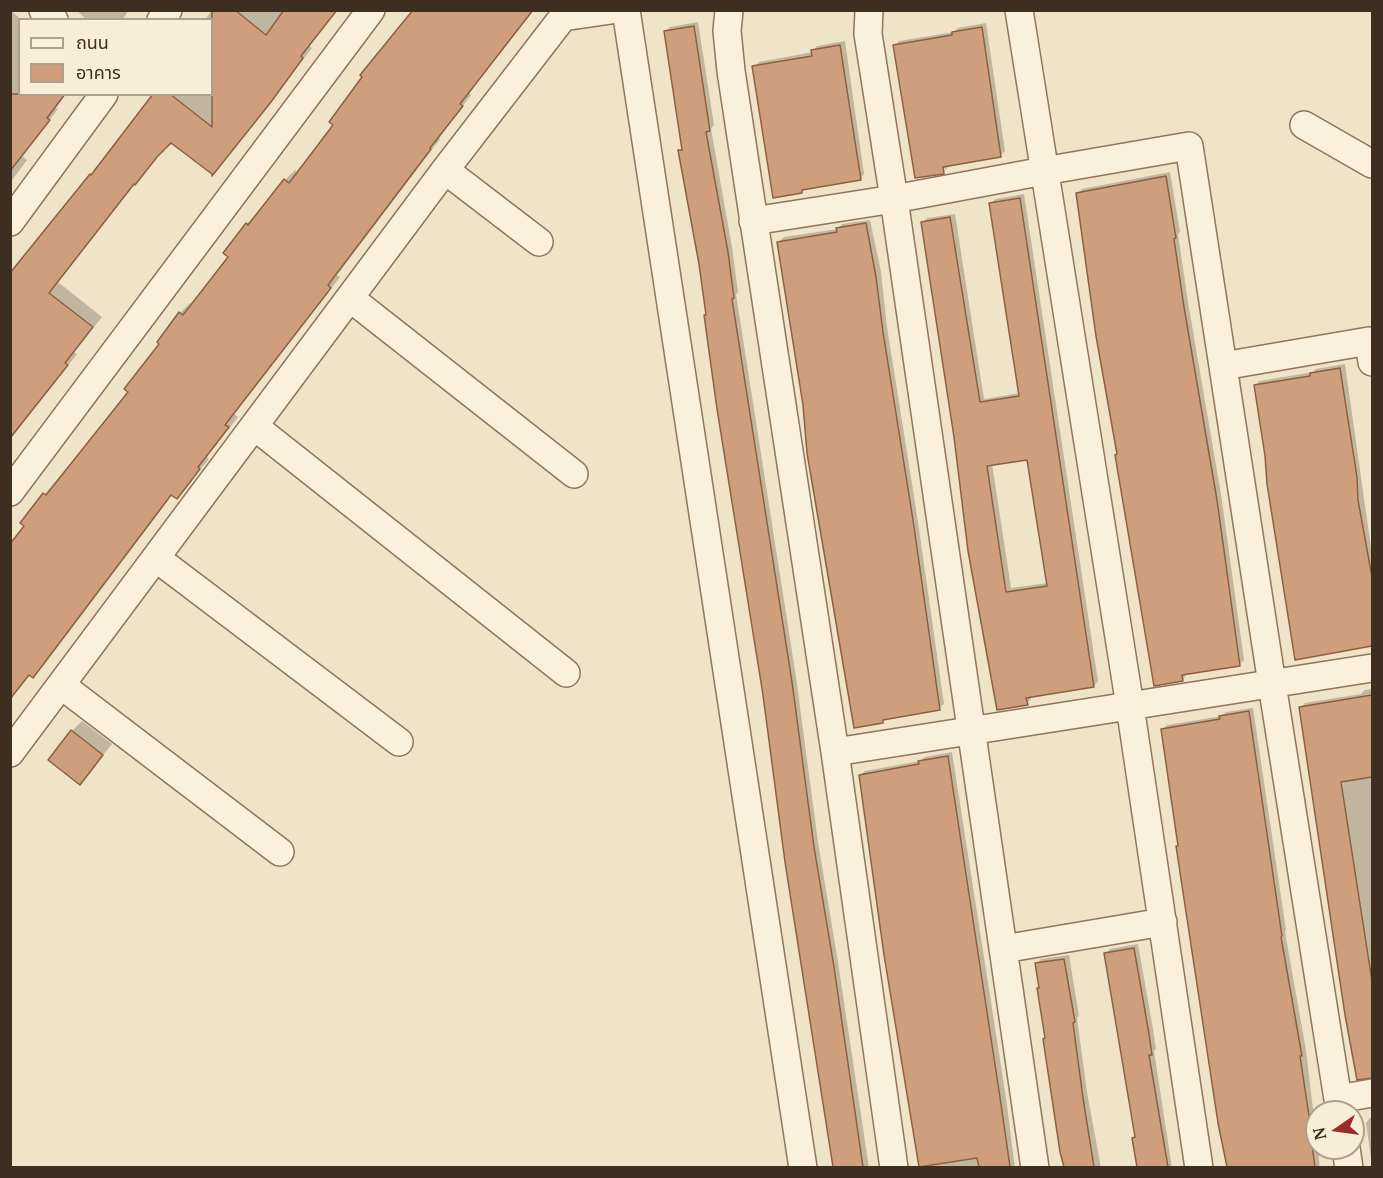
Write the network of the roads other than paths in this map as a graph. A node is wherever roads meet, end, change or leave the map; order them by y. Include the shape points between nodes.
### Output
1 (371, 10) edge
2 (611, 10) edge
3 (626, 10) edge
4 (729, 10) edge
5 (869, 10) edge
6 (1019, 10) edge
7 (559, 14) edge
8 (103, 96) edge
9 (1304, 125) dead end
10 (1372, 164) edge
11 (445, 170) junction
12 (1044, 171) junction
13 (894, 199) junction
14 (753, 221) junction
15 (10, 222) edge
16 (539, 242) dead end
17 (350, 298) junction
18 (1372, 362) edge
19 (1223, 366) junction
20 (254, 426) junction
21 (574, 474) dead end
22 (10, 492) edge
23 (156, 558) junction
24 (1372, 668) edge
25 (566, 673) dead end
26 (1272, 684) junction
27 (61, 685) junction
28 (1130, 706) junction
29 (972, 731) junction
30 (399, 742) dead end
31 (835, 752) junction
32 (10, 753) edge
33 (280, 852) dead end
34 (1163, 922) junction
35 (1003, 949) junction
36 (1372, 1093) edge
37 (1338, 1100) edge
38 (1354, 1100) edge
39 (803, 1167) edge
40 (894, 1167) edge
41 (1035, 1167) edge
42 (1199, 1167) edge

1 - 22 street
2 - 7 street
3 - 39 street
4 - 14 street via 731,71
5 - 13 street via 868,34
6 - 12 street
7 - 11 street
8 - 15 street
9 - 10 street
11 - 16 street
11 - 17 street
12 - 13 street
12 - 19 street via 1190,146
12 - 28 street
13 - 14 street
13 - 29 street
14 - 31 street
17 - 20 street
17 - 21 street
18 - 19 street via 1369,341
19 - 26 street
20 - 23 street
20 - 25 street
23 - 27 street
23 - 30 street
24 - 26 street
26 - 28 street
26 - 37 street
27 - 32 street
27 - 33 street
28 - 29 street
28 - 34 street
29 - 31 street
29 - 35 street
31 - 40 street
34 - 35 street
34 - 42 street
35 - 41 street
36 - 38 street

